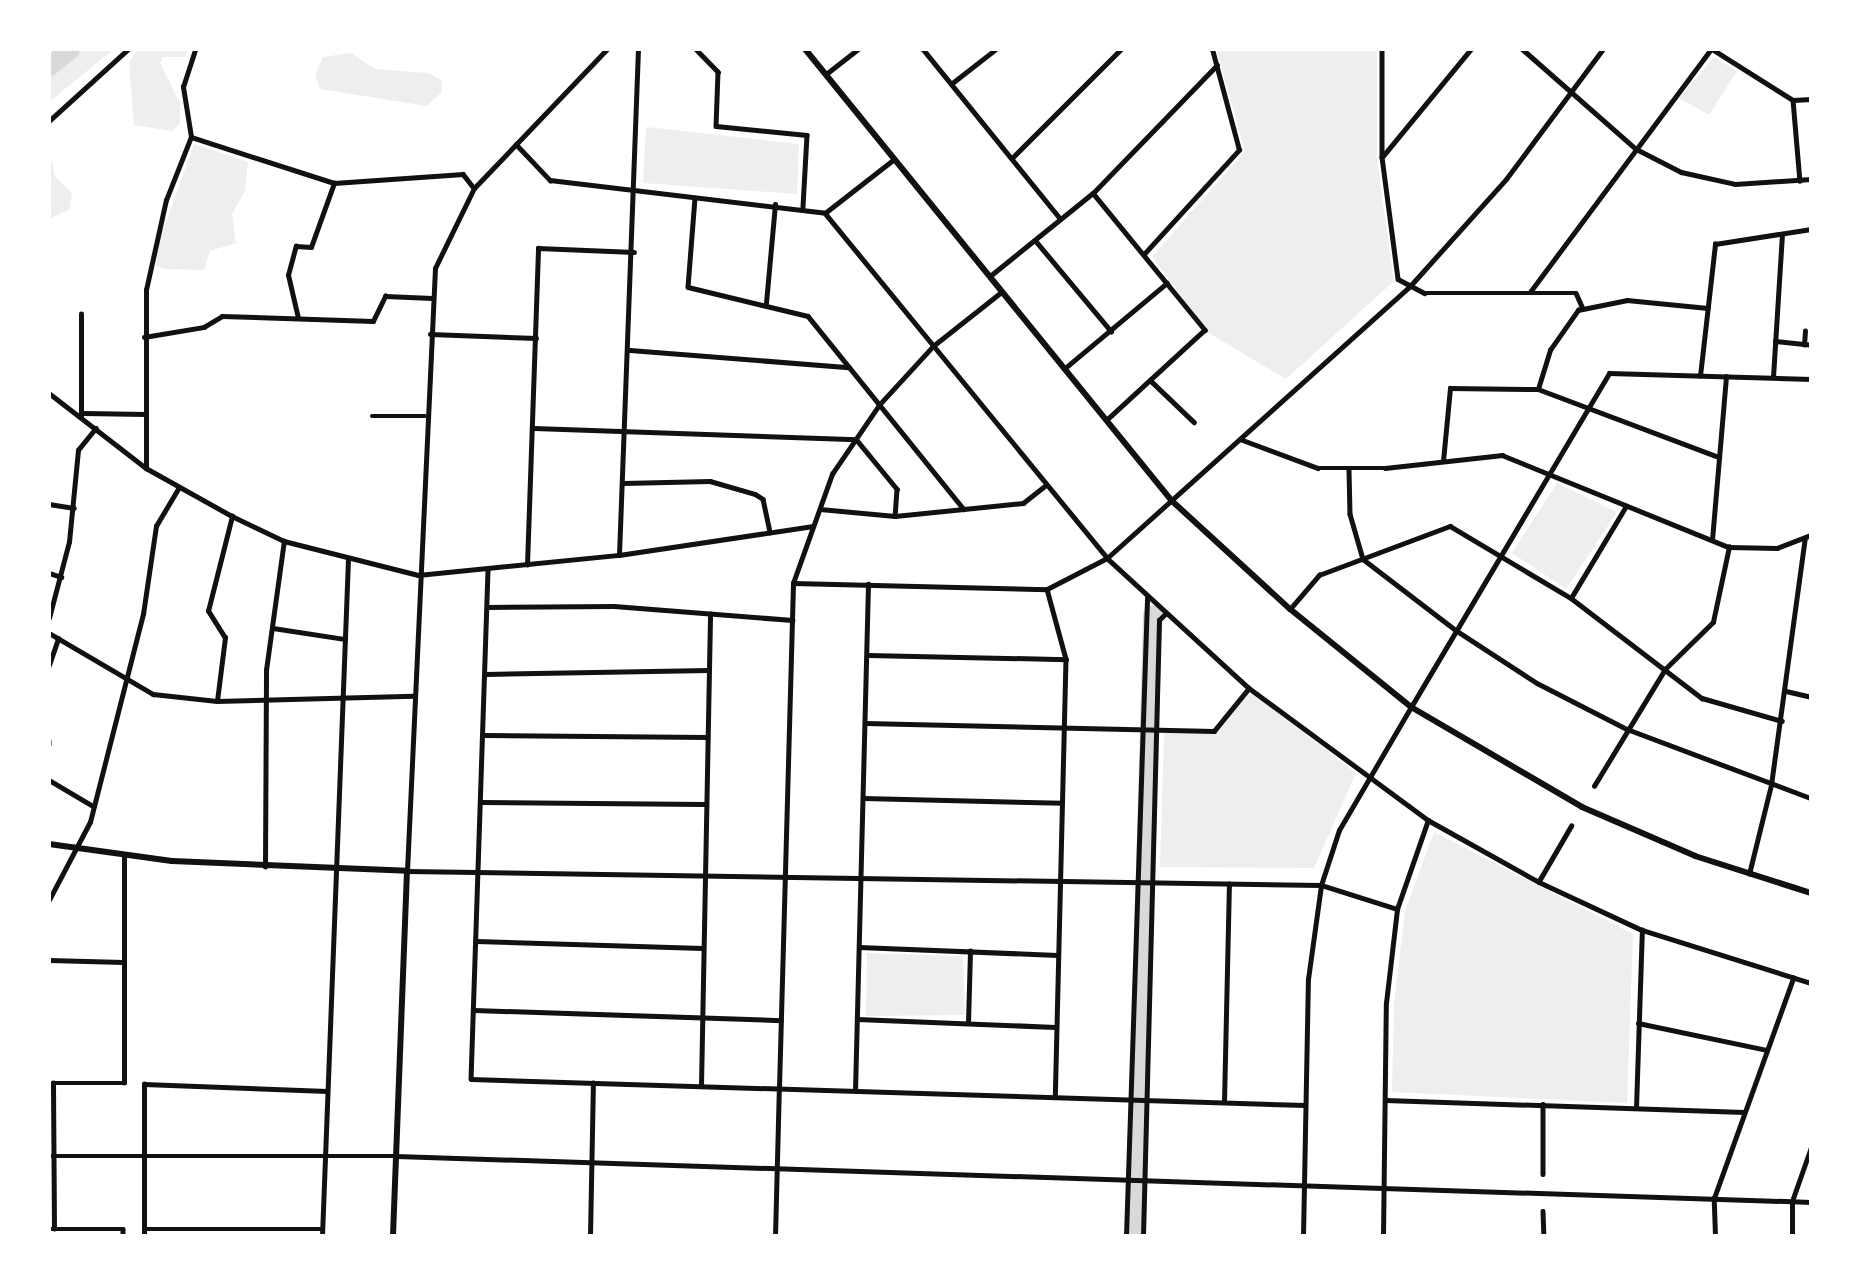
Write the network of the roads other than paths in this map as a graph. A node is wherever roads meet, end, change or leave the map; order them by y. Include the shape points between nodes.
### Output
1 (128, 49) edge
2 (195, 49) edge
3 (607, 49) edge
4 (639, 49) edge
5 (696, 49) edge
6 (805, 49) edge
7 (858, 49) edge
8 (923, 49) edge
9 (996, 49) edge
10 (1121, 49) edge
11 (1212, 49) edge
12 (1382, 49) edge
13 (1471, 49) edge
14 (1522, 49) edge
15 (1603, 49) edge
16 (1711, 49) edge
17 (1530, 52) edge
18 (1217, 65) junction
19 (826, 74) junction
20 (951, 84) junction
21 (1811, 99) edge
22 (1793, 100) junction
23 (49, 121) edge
24 (191, 136) junction
25 (516, 144) junction
26 (1636, 149) junction
27 (1382, 157) junction
28 (1012, 158) junction
29 (893, 160) junction
30 (1811, 179) edge
31 (1800, 181) junction
32 (334, 183) junction
33 (474, 188) junction
34 (637, 193) junction
35 (1093, 193) junction
36 (695, 198) junction
37 (775, 204) junction
38 (803, 206) junction
39 (825, 213) junction
40 (1060, 218) junction
41 (1811, 229) edge
42 (1782, 234) junction
43 (1035, 240) junction
44 (634, 252) junction
45 (1144, 254) junction
46 (988, 278) junction
47 (1167, 283) junction
48 (1410, 286) junction
49 (1000, 293) junction
50 (1530, 293) junction
51 (432, 299) junction
52 (766, 303) junction
53 (1708, 308) junction
54 (1583, 309) junction
55 (81, 314) dead end
56 (298, 318) junction
57 (1111, 331) junction
58 (1805, 331) dead end
59 (429, 334) junction
60 (144, 337) junction
61 (536, 338) junction
62 (1775, 341) junction
63 (1804, 345) junction
64 (1811, 345) edge
65 (933, 346) junction
66 (629, 350) junction
67 (848, 367) junction
68 (1064, 369) junction
69 (1700, 376) junction
70 (1726, 377) junction
71 (1773, 377) junction
72 (1811, 379) edge
73 (1150, 380) junction
74 (1538, 389) junction
75 (49, 393) edge
76 (879, 405) junction
77 (1588, 408) junction
78 (145, 414) junction
79 (82, 415) junction
80 (372, 416) dead end
81 (425, 416) junction
82 (1106, 421) junction
83 (1194, 422) dead end
84 (96, 428) junction
85 (534, 428) junction
86 (626, 431) junction
87 (856, 439) junction
88 (1240, 439) junction
89 (1719, 457) junction
90 (1443, 461) junction
91 (146, 468) junction
92 (1349, 470) junction
93 (1549, 475) junction
94 (623, 483) junction
95 (1046, 485) junction
96 (178, 489) junction
97 (1172, 501) junction
98 (49, 504) edge
99 (1626, 506) junction
100 (74, 508) junction
101 (819, 509) junction
102 (964, 509) junction
103 (232, 516) junction
104 (895, 516) junction
105 (813, 526) junction
106 (770, 532) junction
107 (1811, 535) edge
108 (1805, 538) junction
109 (1712, 540) junction
110 (284, 541) junction
111 (1728, 547) junction
112 (619, 555) junction
113 (1501, 556) junction
114 (348, 558) junction
115 (1107, 558) junction
116 (1363, 559) junction
117 (527, 565) junction
118 (488, 570) junction
119 (49, 573) edge
120 (418, 575) junction
121 (61, 578) junction
122 (793, 583) junction
123 (868, 584) junction
124 (1047, 589) junction
125 (1147, 598) junction
126 (1571, 598) junction
127 (487, 607) junction
128 (1290, 609) junction
129 (710, 614) junction
130 (1165, 614) junction
131 (49, 618) edge
132 (792, 620) junction
133 (273, 628) junction
134 (1457, 631) junction
135 (49, 633) edge
136 (58, 639) junction
137 (345, 639) junction
138 (868, 655) junction
139 (1066, 659) junction
140 (49, 665) edge
141 (1665, 669) junction
142 (709, 670) junction
143 (486, 674) junction
144 (128, 678) junction
145 (1248, 688) junction
146 (1786, 691) junction
147 (413, 696) junction
148 (342, 697) junction
149 (1811, 697) edge
150 (267, 699) junction
151 (217, 701) junction
152 (1411, 707) junction
153 (1782, 721) junction
154 (865, 723) junction
155 (1064, 727) junction
156 (1140, 729) junction
157 (1157, 729) junction
158 (1627, 729) junction
159 (484, 736) junction
160 (707, 737) junction
161 (1367, 776) junction
162 (49, 780) edge
163 (1771, 785) junction
164 (1594, 786) dead end
165 (1811, 798) edge
166 (863, 799) junction
167 (481, 802) junction
168 (1062, 803) junction
169 (705, 804) junction
170 (93, 806) junction
171 (1428, 820) junction
172 (1571, 826) dead end
173 (49, 844) edge
174 (77, 849) junction
175 (124, 856) junction
176 (265, 868) junction
177 (337, 871) junction
178 (407, 871) junction
179 (479, 871) junction
180 (702, 872) junction
181 (785, 872) junction
182 (861, 874) junction
183 (1749, 875) junction
184 (1059, 881) junction
185 (1538, 881) junction
186 (1136, 883) junction
187 (1152, 883) junction
188 (1229, 884) junction
189 (1321, 886) junction
190 (1811, 893) edge
191 (49, 900) edge
192 (1397, 909) junction
193 (1642, 930) junction
194 (476, 941) junction
195 (859, 947) junction
196 (702, 948) junction
197 (970, 951) junction
198 (1057, 954) junction
199 (49, 960) edge
200 (123, 962) junction
201 (1793, 978) junction
202 (1811, 983) edge
203 (474, 1010) junction
204 (701, 1017) junction
205 (857, 1019) junction
206 (781, 1020) junction
207 (968, 1023) junction
208 (1639, 1023) junction
209 (1056, 1027) junction
210 (1767, 1050) junction
211 (593, 1083) junction
212 (701, 1086) junction
213 (779, 1088) junction
214 (327, 1091) junction
215 (855, 1091) junction
216 (1055, 1097) junction
217 (1129, 1099) junction
218 (1147, 1100) junction
219 (1385, 1100) junction
220 (1224, 1102) junction
221 (1543, 1104) junction
222 (1305, 1105) junction
223 (1636, 1108) junction
224 (1744, 1112) junction
225 (1811, 1147) edge
226 (143, 1155) junction
227 (51, 1156) edge
228 (325, 1156) junction
229 (396, 1156) junction
230 (592, 1162) junction
231 (777, 1168) junction
232 (1543, 1174) dead end
233 (1128, 1179) junction
234 (1145, 1180) junction
235 (1304, 1186) junction
236 (1384, 1188) junction
237 (1714, 1198) junction
238 (1791, 1201) junction
239 (1811, 1202) edge
240 (1543, 1211) dead end
241 (51, 1229) edge
242 (144, 1229) junction
243 (322, 1229) junction
244 (123, 1236) edge
245 (144, 1236) edge
246 (321, 1236) edge
247 (393, 1236) edge
248 (590, 1236) edge
249 (775, 1236) edge
250 (1126, 1236) edge
251 (1143, 1236) edge
252 (1303, 1236) edge
253 (1383, 1236) edge
254 (1544, 1236) edge
255 (1715, 1236) edge
256 (1792, 1236) edge

1 - 23 street
2 - 24 street via 183,87
3 - 25 street
4 - 34 street
5 - 38 street via 718,72 716,126 807,135
6 - 19 main road
7 - 19 street
8 - 20 street
9 - 20 street
10 - 28 street
11 - 18 street
12 - 27 street
13 - 27 street
14 - 17 street
15 - 48 street via 1506,179
16 - 22 street
16 - 26 street
17 - 26 street
18 - 35 street
18 - 45 street via 1239,150
19 - 29 main road
20 - 28 street
21 - 22 street
22 - 31 street
24 - 32 street
24 - 60 street via 152,253
25 - 33 street
25 - 34 street via 550,180
26 - 31 street via 1710,181
26 - 50 street
27 - 48 street via 1398,279
28 - 40 street
29 - 39 street
29 - 46 main road
30 - 31 street
32 - 33 street via 463,174
32 - 56 street via 311,247 296,246 288,275
33 - 51 street via 443,244
34 - 36 street
34 - 44 street
35 - 40 street
35 - 45 street
36 - 37 street
36 - 52 street via 688,287
37 - 38 street
37 - 52 street
38 - 39 street
39 - 65 street
40 - 43 street
41 - 42 street
42 - 53 street via 1715,244
42 - 62 street
43 - 46 street
43 - 57 street
44 - 61 street via 538,248
44 - 66 street
45 - 47 street
46 - 49 main road
47 - 57 street
47 - 73 street via 1205,330
48 - 50 street via 1424,293
48 - 88 street
49 - 65 street
49 - 68 main road
50 - 54 street via 1576,293
51 - 56 street via 385,296 373,321
51 - 59 street
52 - 67 street via 808,316
53 - 54 street via 1627,300
53 - 69 street
54 - 74 street via 1550,350
55 - 79 street
56 - 60 street via 222,316 204,327
57 - 68 street
58 - 63 street
59 - 61 street
59 - 81 street
60 - 78 street
61 - 85 street
62 - 63 street
62 - 71 street
63 - 64 street
65 - 76 street
65 - 95 street
66 - 67 street
66 - 86 street
67 - 76 street
68 - 82 main road
69 - 70 street
69 - 77 street via 1609,373
70 - 71 street
70 - 89 street
71 - 72 street
73 - 82 street
73 - 83 street
74 - 77 street
74 - 90 street via 1450,388
75 - 79 street
76 - 87 street
76 - 102 street
77 - 89 street
77 - 93 street
78 - 79 street
78 - 91 street
79 - 84 street
80 - 81 street
81 - 120 street
82 - 97 main road
84 - 91 street
84 - 100 street via 78,450
85 - 86 street
85 - 117 street
86 - 87 street
86 - 94 street
87 - 101 street via 832,474
87 - 104 street via 897,489
88 - 92 street via 1318,468
88 - 97 street
89 - 109 street
90 - 92 street
90 - 93 street via 1502,455
91 - 96 street
92 - 116 street via 1350,514
93 - 99 street
93 - 113 street
94 - 106 street via 710,481 755,494 763,499
94 - 112 street
95 - 102 street via 1023,503
95 - 115 street
96 - 103 street
96 - 144 street via 156,526
97 - 115 street
97 - 128 main road
98 - 100 street
99 - 109 street
99 - 126 street
100 - 121 street
101 - 104 street
101 - 105 street
102 - 104 street
103 - 110 street
103 - 151 street via 208,611 225,639
105 - 106 street
105 - 122 street
106 - 112 street
107 - 108 street
108 - 111 street via 1777,548
108 - 146 street
109 - 111 street
110 - 114 street
110 - 133 street
111 - 141 street via 1713,622
112 - 117 street
113 - 116 street via 1450,526
113 - 126 street
113 - 134 street
114 - 120 street
114 - 137 street
115 - 124 street
115 - 125 street
116 - 128 street via 1319,575
116 - 134 street
117 - 118 street
118 - 120 street
118 - 127 street
119 - 121 street
120 - 147 street
121 - 131 street
122 - 123 street
122 - 132 street
123 - 124 street
123 - 138 street
124 - 139 street
125 - 130 street
125 - 156 street
126 - 141 street
127 - 129 street
127 - 143 street
128 - 152 main road
129 - 132 street
129 - 142 street
130 - 145 street
130 - 157 street via 1159,620
132 - 181 street
133 - 137 street
133 - 150 street
134 - 152 street
134 - 158 street via 1537,683
135 - 136 street
136 - 140 street
136 - 144 street
137 - 148 street
138 - 139 street
138 - 154 street
139 - 155 street
141 - 153 street via 1702,698
141 - 158 street
142 - 143 street
142 - 160 street
143 - 159 street
144 - 151 street via 153,694
144 - 170 street
145 - 157 street via 1214,731
145 - 161 street
146 - 149 street
146 - 153 street
147 - 148 street
147 - 178 street
148 - 150 street
148 - 177 street
150 - 151 street
150 - 176 street
152 - 161 street
152 - 183 main road via 1582,807
153 - 163 street
154 - 155 street
154 - 166 street
155 - 156 street
155 - 168 street
156 - 157 street
156 - 186 street
157 - 187 street
158 - 163 street
158 - 164 street
159 - 160 street
159 - 167 street
160 - 169 street
161 - 171 street
161 - 189 street
162 - 170 street
163 - 165 street
163 - 183 street
166 - 168 street
166 - 182 street
167 - 169 street
167 - 179 street
168 - 184 street
169 - 180 street
170 - 174 street
171 - 185 street
171 - 192 street
172 - 185 street
173 - 174 main road
174 - 175 main road
174 - 191 street
175 - 176 main road
175 - 200 street
176 - 177 main road
177 - 178 main road
177 - 214 street
178 - 179 street
178 - 229 main road
179 - 180 street
179 - 194 street
180 - 181 street
180 - 196 street
181 - 182 street
181 - 206 street
182 - 184 street
182 - 195 street
183 - 190 main road
184 - 186 street
184 - 198 street
185 - 193 street
186 - 187 street
186 - 217 street
187 - 188 street
187 - 218 street
188 - 189 street
188 - 220 street
189 - 192 street
189 - 222 street via 1308,979
192 - 219 street via 1386,1003
193 - 201 street
193 - 208 street
194 - 196 street
194 - 203 street
195 - 197 street
195 - 205 street
196 - 204 street
197 - 198 street
197 - 207 street
198 - 209 street
199 - 200 street
200 - 227 street via 124,1083 53,1083
201 - 202 street
201 - 210 street
203 - 204 street
203 - 211 street via 471,1079
204 - 206 street
204 - 212 street
205 - 207 street
205 - 215 street
206 - 213 street
207 - 209 street
208 - 210 street
208 - 223 street
209 - 216 street
210 - 224 street
211 - 212 street
211 - 230 street
212 - 213 street
213 - 215 street
213 - 231 street
214 - 226 street via 144,1084
214 - 228 street
215 - 216 street
216 - 217 street
217 - 218 street
217 - 233 street
218 - 220 street
218 - 234 street
219 - 221 street
219 - 236 street
220 - 222 street
221 - 223 street
221 - 232 street
222 - 235 street
223 - 224 street
224 - 237 street
225 - 238 street
226 - 227 street
226 - 228 street
226 - 242 street
227 - 241 street
228 - 229 street
228 - 243 street
229 - 230 street
229 - 247 main road
230 - 231 street
230 - 248 street
231 - 233 street
231 - 249 street
233 - 234 street
233 - 250 street
234 - 235 street
234 - 251 street
235 - 236 street
235 - 252 street
236 - 237 street
236 - 253 street
237 - 238 street
237 - 255 street
238 - 239 street
238 - 256 street
240 - 254 street
241 - 244 street via 123,1229
242 - 243 street
242 - 245 street
243 - 246 street

